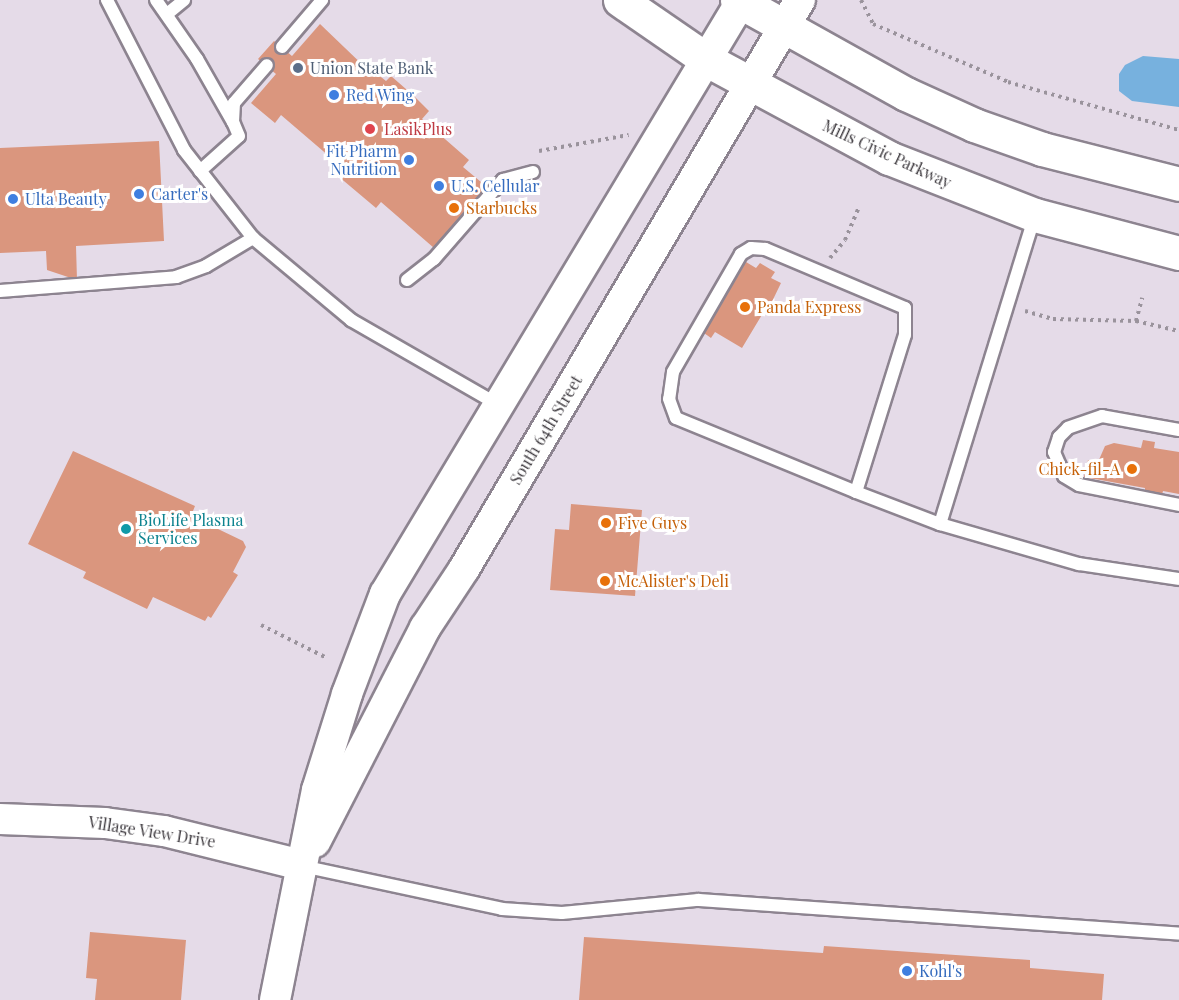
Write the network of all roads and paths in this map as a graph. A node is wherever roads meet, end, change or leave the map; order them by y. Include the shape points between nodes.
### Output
1 (107, 0) edge
2 (156, 0) edge
3 (184, 0) edge
4 (322, 0) edge
5 (620, 0) edge
6 (800, 0) edge
7 (861, 0) edge
8 (740, 1) edge
9 (167, 15) junction
10 (784, 27) junction
11 (282, 47) dead end
12 (707, 60) junction
13 (267, 65) dead end
14 (750, 84) junction
15 (233, 122) junction
16 (1179, 130) edge
17 (629, 135) dead end
18 (539, 151) dead end
19 (200, 171) junction
20 (533, 172) dead end
21 (1179, 184) edge
22 (859, 207) dead end
23 (1035, 215) junction
24 (253, 238) junction
25 (1179, 253) edge
26 (819, 272) junction
27 (407, 280) dead end
28 (0, 291) edge
29 (1142, 298) dead end
30 (1025, 311) dead end
31 (1136, 321) junction
32 (1179, 331) edge
33 (499, 405) junction
34 (1179, 430) edge
35 (856, 492) junction
36 (1179, 505) edge
37 (940, 524) junction
38 (1179, 579) edge
39 (261, 625) dead end
40 (327, 658) dead end
41 (0, 819) edge
42 (301, 865) junction
43 (1179, 934) edge
44 (275, 1000) edge

1 - 19 lane via 184,150
2 - 9 lane
3 - 9 lane
4 - 11 lane
5 - 12 main road, Mills Civic Parkway
6 - 10 street, South 64th Street
7 - 16 path via 873,24 1008,82
8 - 10 main road
8 - 12 street, South 64th Street
9 - 15 lane
10 - 14 street, South 64th Street
10 - 21 main road via 906,94 974,125 1042,150
12 - 14 main road, Mills Civic Parkway
12 - 33 street, South 64th Street
13 - 15 lane via 234,104
14 - 23 main road, Mills Civic Parkway via 889,158
14 - 42 street, South 64th Street via 464,569 425,628 340,799
15 - 19 lane via 239,136
17 - 18 path
19 - 24 lane
20 - 27 lane via 503,180 434,259
22 - 26 path via 845,240
23 - 25 main road, Mills Civic Parkway
23 - 37 lane
24 - 28 lane via 206,266 176,277
24 - 33 lane via 351,321
26 - 35 lane via 905,308 905,335
26 - 35 lane via 765,249 751,248 741,254 669,384 676,418
29 - 31 path
30 - 31 path via 1053,319
31 - 32 path
33 - 42 street, South 64th Street via 385,594 347,694 317,790
34 - 36 lane via 1102,416 1068,428 1059,436 1054,452 1064,476 1079,485
35 - 37 lane
37 - 38 lane via 1079,564
39 - 40 path
41 - 42 street, Village View Drive via 105,823 164,831
42 - 43 lane via 502,909 562,913 698,900
42 - 44 street, South 64th Street

